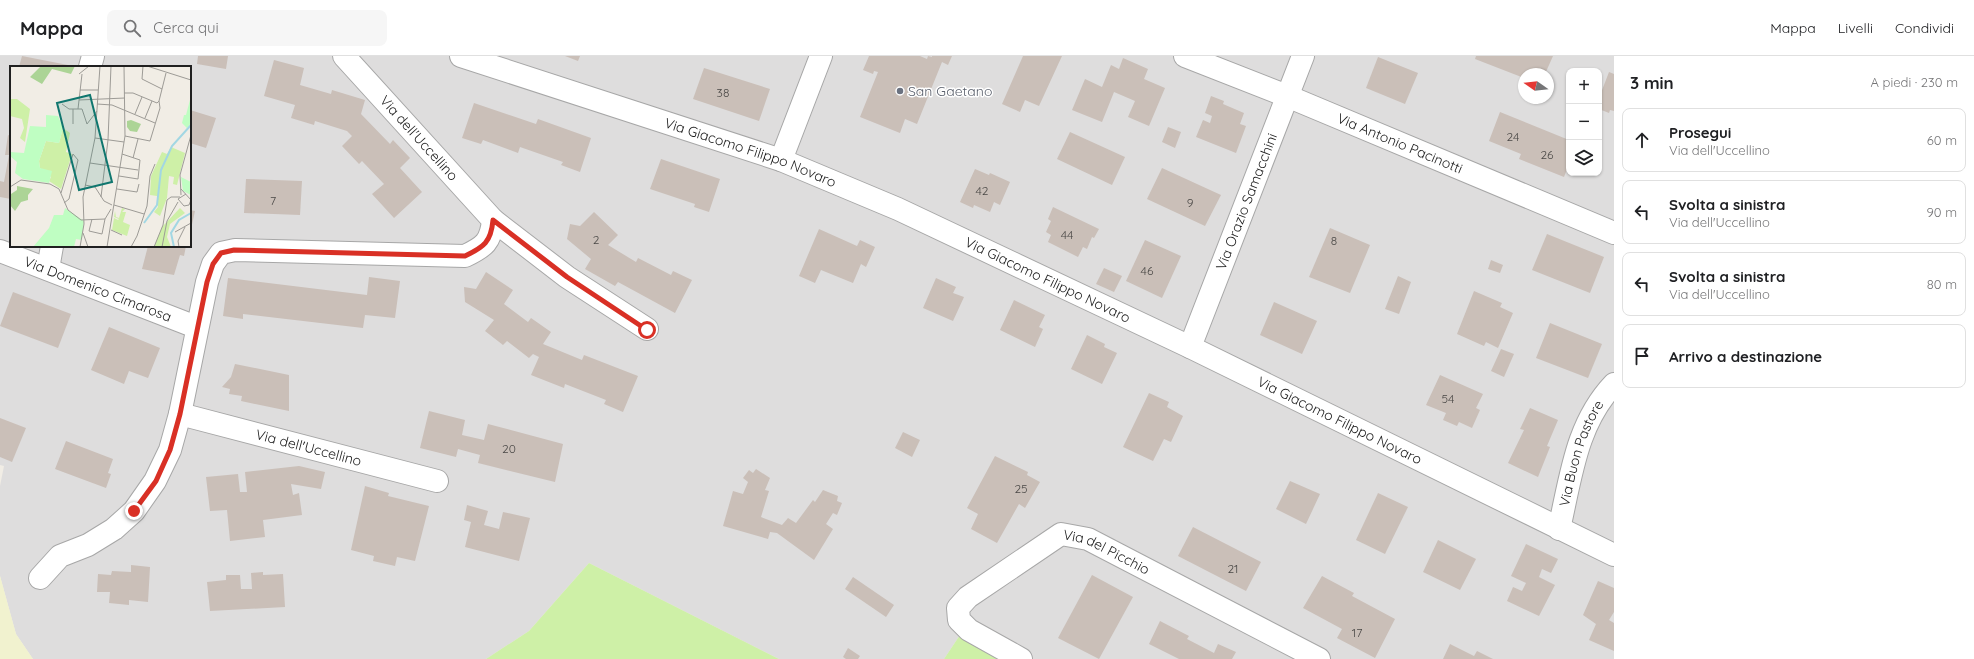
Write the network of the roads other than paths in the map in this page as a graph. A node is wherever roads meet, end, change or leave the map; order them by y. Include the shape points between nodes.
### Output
1 (93, 56) edge
2 (344, 56) edge
3 (461, 56) edge
4 (821, 56) edge
5 (1185, 56) edge
6 (1303, 56) edge
7 (90, 66) edge
8 (1287, 96) junction
9 (781, 160) junction
10 (493, 220) junction
11 (1614, 233) edge
12 (52, 247) edge
13 (0, 251) edge
14 (48, 269) junction
15 (196, 327) junction
16 (647, 330) dead end
17 (1190, 347) junction
18 (1614, 384) edge
19 (180, 414) junction
20 (438, 481) dead end
21 (1560, 529) junction
22 (1614, 555) edge
23 (40, 578) dead end
24 (1020, 659) edge
25 (1319, 659) edge

1 - 7 street
2 - 10 street, Via dell'Uccellino
3 - 9 street, Via Giacomo Filippo Novaro
4 - 9 street
5 - 8 street, Via Antonio Pacinotti
6 - 8 street, Via Orazio Samacchini
8 - 11 street, Via Antonio Pacinotti
8 - 17 street, Via Orazio Samacchini
9 - 17 street, Via Giacomo Filippo Novaro via 898,209
10 - 15 street via 492,233 482,248 465,256 234,250 221,253 213,264
10 - 16 street, Via dell'Uccellino via 567,277
12 - 14 street
13 - 14 street, Via Domenico Cimarosa
14 - 15 street, Via Domenico Cimarosa
15 - 19 street
17 - 21 street, Via Giacomo Filippo Novaro
18 - 21 street, Via Buon Pastore via 1588,419 1578,446
19 - 20 street, Via dell'Uccellino
19 - 23 street via 170,450 156,481 134,511 114,529 95,541 60,556
21 - 22 street, Via Giacomo Filippo Novaro
24 - 25 street, Via del Picchio via 969,630 959,620 958,608 968,597 1060,534 1088,539

